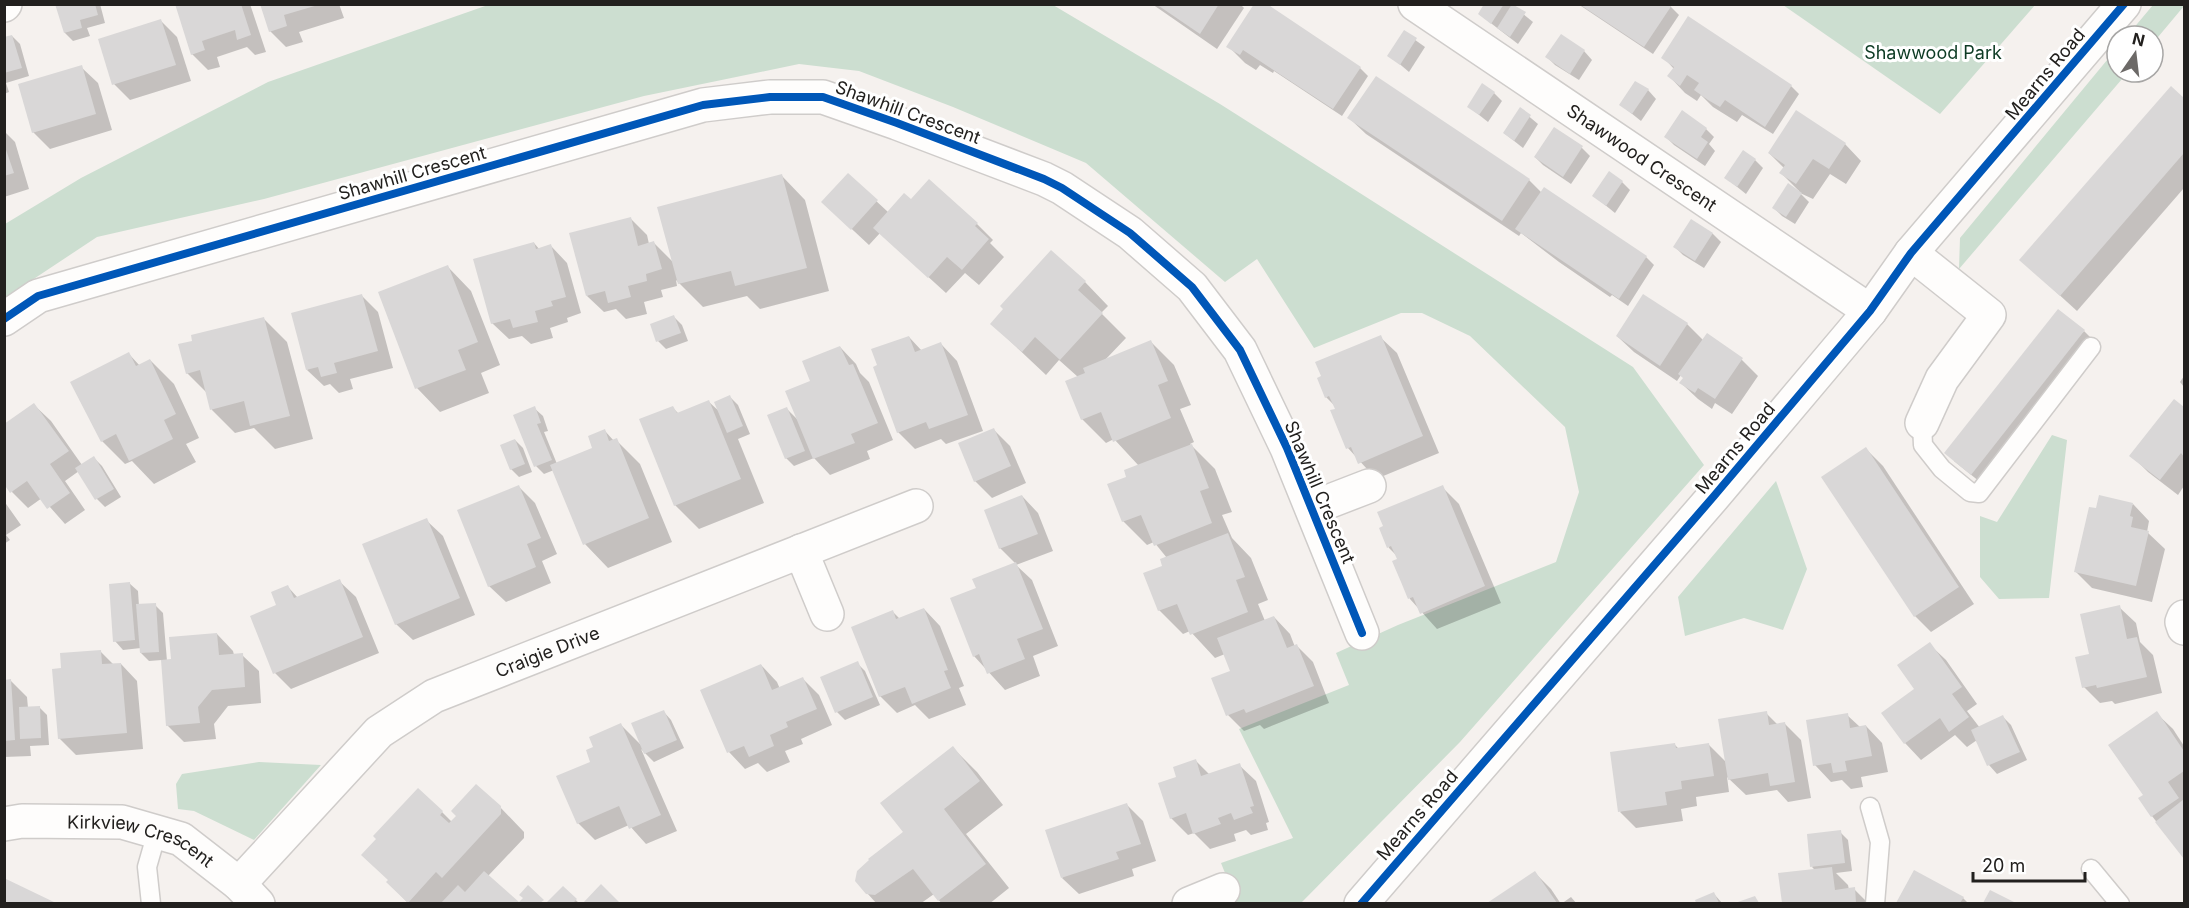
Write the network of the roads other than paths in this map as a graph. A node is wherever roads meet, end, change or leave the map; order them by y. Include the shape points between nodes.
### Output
1 (1415, 4) edge
2 (2124, 4) edge
3 (1911, 253) junction
4 (1870, 311) junction
5 (4, 319) edge
6 (2091, 347) dead end
7 (1922, 423) joint
8 (1369, 486) dead end
9 (916, 506) dead end
10 (1312, 508) junction
11 (801, 551) junction
12 (827, 614) dead end
13 (2184, 617) edge
14 (2184, 628) edge
15 (1362, 633) dead end
16 (1870, 807) dead end
17 (4, 824) edge
18 (157, 832) junction
19 (2091, 869) dead end
20 (1223, 890) dead end
21 (248, 894) edge
22 (151, 903) edge
23 (1189, 903) edge
24 (1361, 903) edge
25 (1875, 903) edge
26 (2120, 903) edge

1 - 4 street, Shawwood Crescent
2 - 3 street, Mearns Road
3 - 4 street, Mearns Road
3 - 7 street via 1989,315 1942,379
4 - 24 street, Mearns Road
5 - 10 street, Shawhill Crescent via 38,296 703,105 770,96 823,97 1044,179 1130,233 1192,288 1240,350
6 - 7 lane via 1979,493 1970,492 1942,469 1923,445
8 - 10 street, Shawhill Crescent
9 - 11 street, Craigie Drive
10 - 15 street, Shawhill Crescent
11 - 12 street
11 - 21 street, Craigie Drive via 434,696 379,732
13 - 14 street
16 - 25 lane via 1880,842
17 - 18 street, Kirkview Crescent via 122,822
18 - 21 street, Kirkview Crescent via 181,839
18 - 22 lane via 147,867
19 - 26 lane
20 - 23 street

